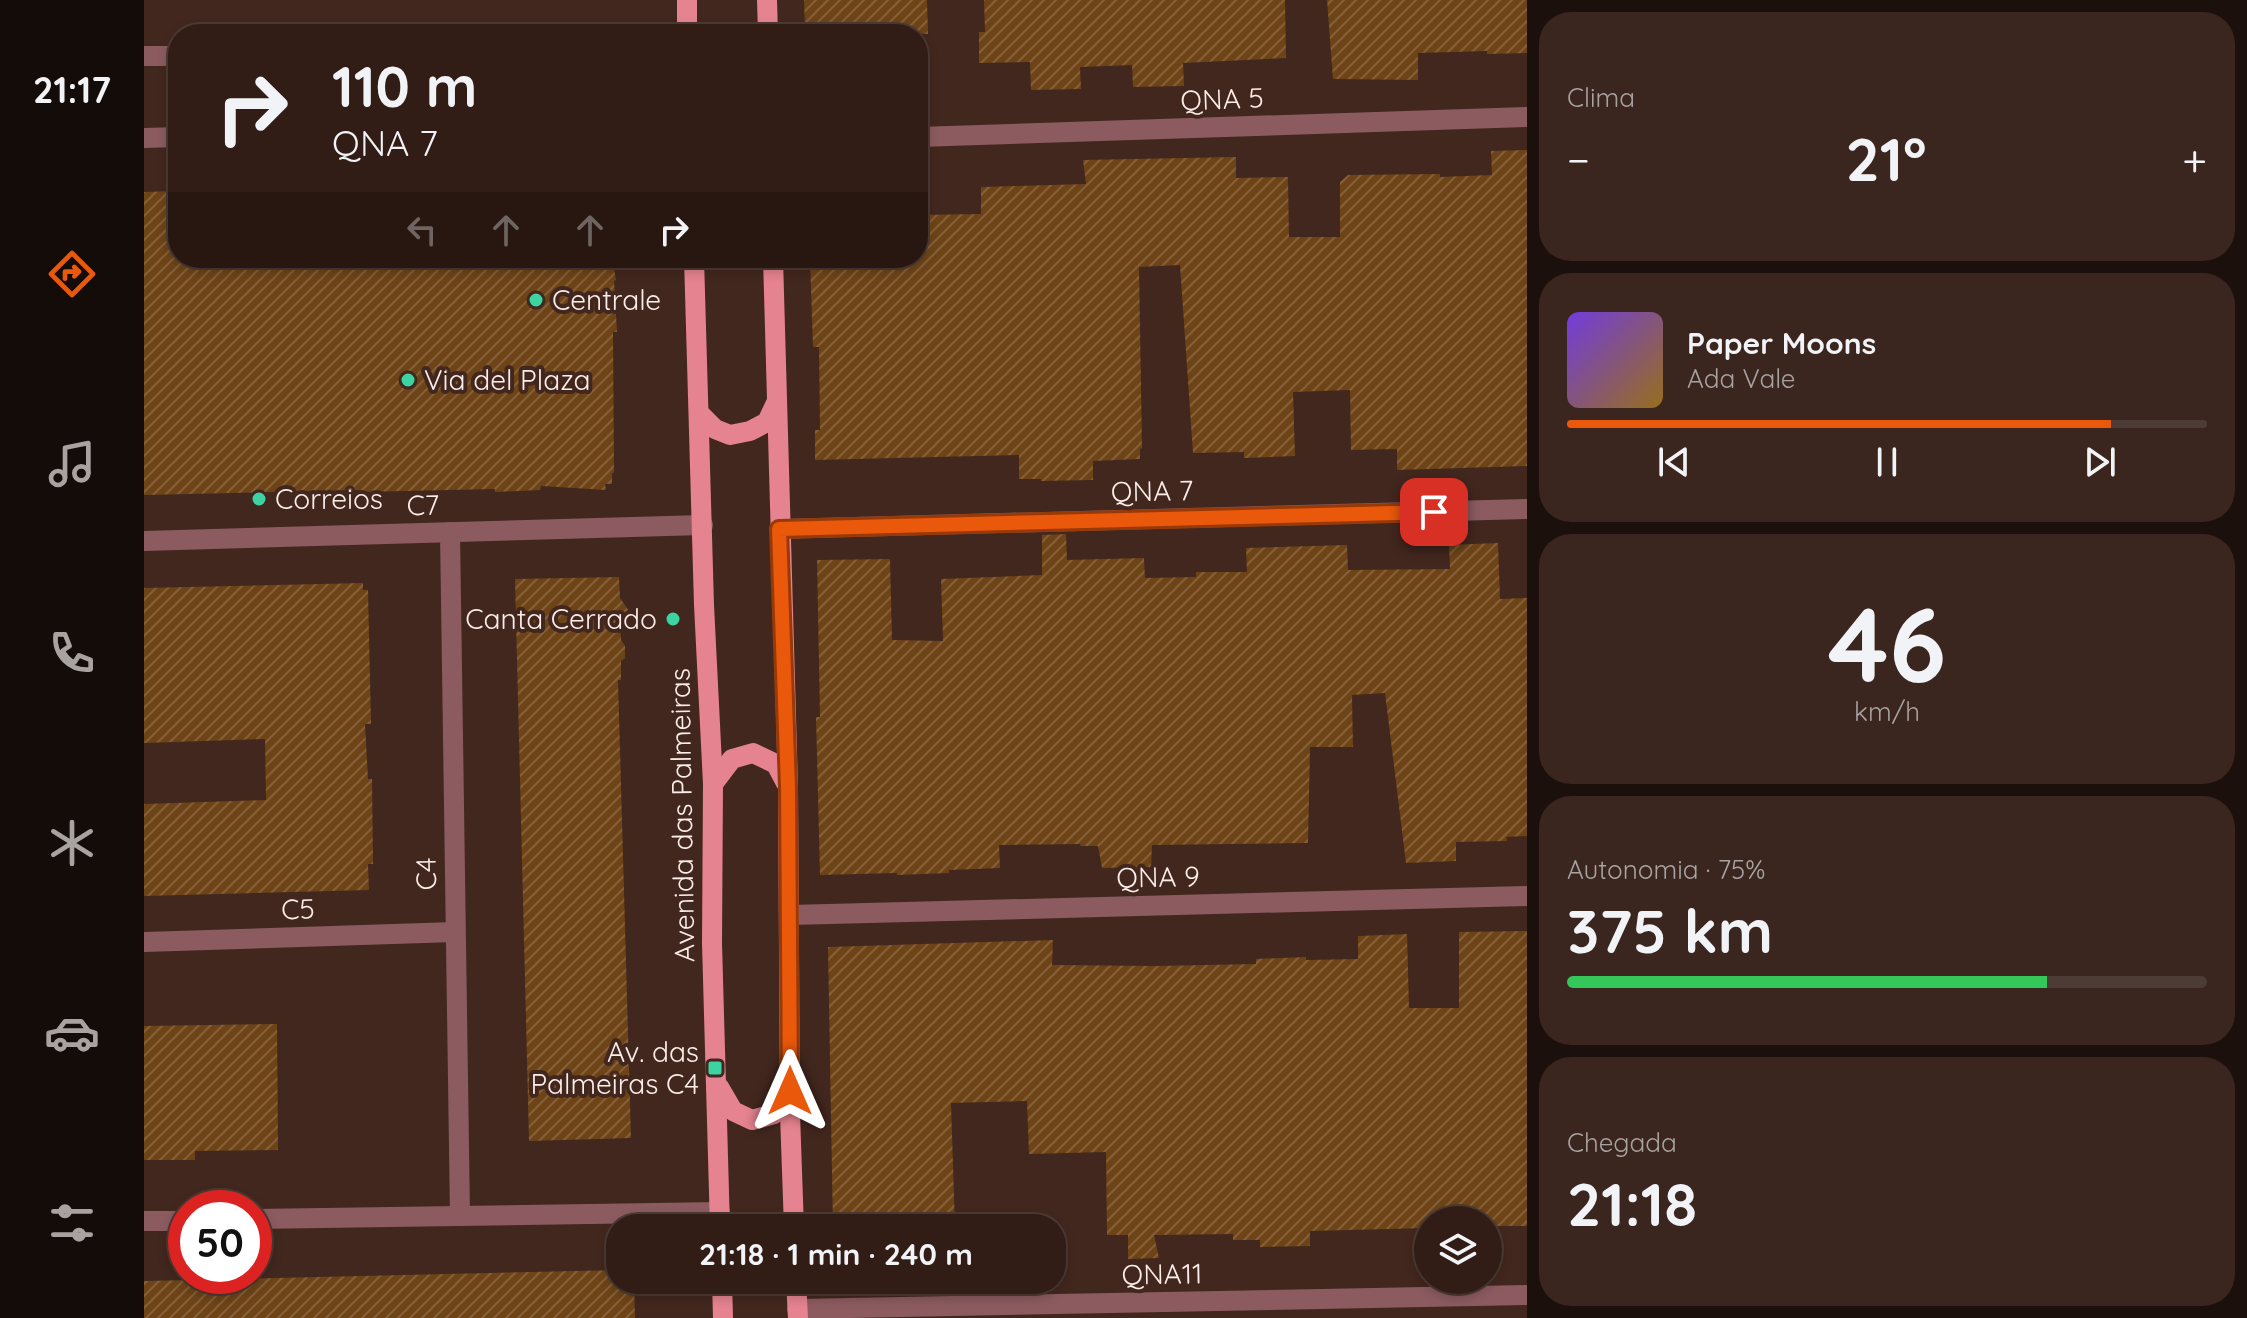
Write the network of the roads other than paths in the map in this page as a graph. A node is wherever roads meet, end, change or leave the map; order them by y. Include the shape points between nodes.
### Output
1 (687, 0) edge
2 (767, 0) edge
3 (687, 24) edge
4 (768, 24) edge
5 (144, 56) edge
6 (168, 56) edge
7 (1527, 117) edge
8 (168, 137) edge
9 (928, 137) edge
10 (144, 138) edge
11 (694, 268) edge
12 (773, 268) edge
13 (777, 402) junction
14 (699, 413) junction
15 (1527, 509) edge
16 (703, 525) junction
17 (779, 529) junction
18 (450, 532) junction
19 (144, 541) edge
20 (713, 784) junction
21 (788, 787) junction
22 (1527, 896) edge
23 (790, 915) junction
24 (455, 932) junction
25 (144, 942) edge
26 (717, 1083) junction
27 (790, 1091) junction
28 (720, 1214) edge
29 (794, 1214) edge
30 (460, 1216) junction
31 (606, 1218) edge
32 (272, 1219) edge
33 (144, 1221) edge
34 (168, 1221) edge
35 (722, 1294) edge
36 (1527, 1295) edge
37 (798, 1313) edge
38 (723, 1318) edge

1 - 3 main road
2 - 4 main road
5 - 6 street
7 - 9 street, QNA 5
8 - 10 street
11 - 14 main road, Avenida das Palmeiras
12 - 13 main road
13 - 14 main road via 767,422 730,435
13 - 17 main road
14 - 16 main road, Avenida das Palmeiras
15 - 17 street, QNA 7
16 - 18 street, C7
16 - 20 main road, Avenida das Palmeiras
17 - 21 main road
18 - 19 street, C7
18 - 24 street, C4
20 - 21 main road via 732,759 753,753 776,764
20 - 26 main road, Avenida das Palmeiras
21 - 23 main road
22 - 23 street, QNA 9
23 - 27 main road
24 - 25 street, C5
24 - 30 street, C4
26 - 27 main road via 733,1111 752,1120 774,1114
26 - 28 main road, Avenida das Palmeiras
27 - 29 main road
30 - 31 street
30 - 32 street
33 - 34 street
35 - 38 main road
36 - 37 street, QNA11

